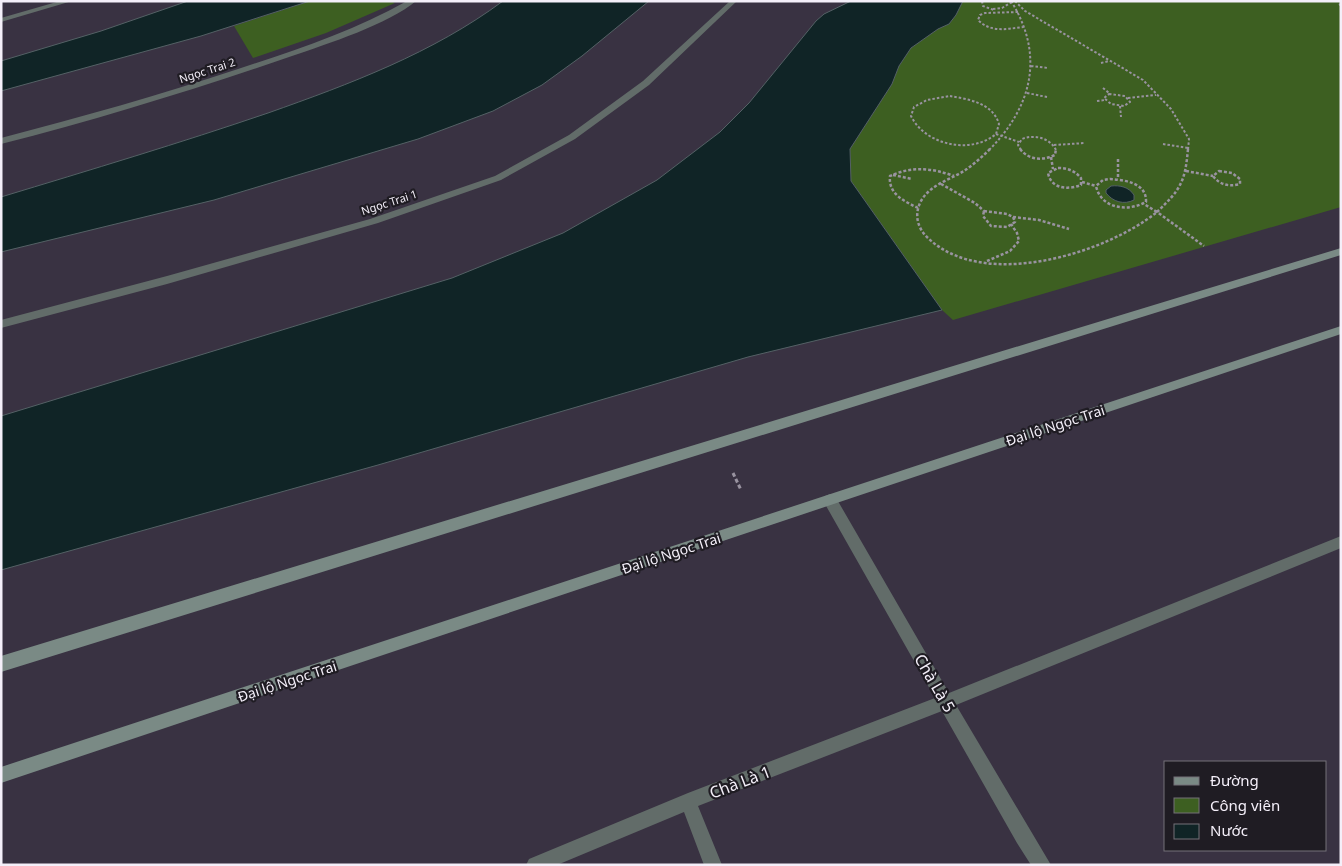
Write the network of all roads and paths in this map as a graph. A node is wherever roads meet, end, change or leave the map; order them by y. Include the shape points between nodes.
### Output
1 (69, 1) edge
2 (413, 1) edge
3 (734, 1) edge
4 (982, 1) edge
5 (1006, 1) edge
6 (1013, 2) edge
7 (993, 9) junction
8 (1018, 12) junction
9 (996, 13) junction
10 (1, 20) edge
11 (1023, 27) junction
12 (1110, 61) junction
13 (1101, 63) dead end
14 (1031, 66) junction
15 (1048, 68) dead end
16 (1103, 88) dead end
17 (1027, 93) junction
18 (1109, 94) junction
19 (1157, 95) junction
20 (1047, 97) dead end
21 (1128, 98) junction
22 (1105, 100) junction
23 (1097, 101) dead end
24 (1120, 106) junction
25 (1121, 117) dead end
26 (996, 134) junction
27 (1003, 136) junction
28 (1, 141) edge
29 (1019, 142) junction
30 (1085, 143) dead end
31 (1163, 144) dead end
32 (1054, 146) junction
33 (1188, 148) junction
34 (1051, 157) junction
35 (1118, 159) dead end
36 (1053, 169) junction
37 (1186, 171) junction
38 (893, 175) junction
39 (955, 176) junction
40 (1213, 176) junction
41 (1118, 179) junction
42 (912, 180) dead end
43 (1082, 182) junction
44 (940, 184) junction
45 (1096, 186) junction
46 (1144, 204) junction
47 (918, 208) junction
48 (984, 211) junction
49 (1157, 212) junction
50 (1013, 218) junction
51 (1012, 224) junction
52 (1069, 229) dead end
53 (1204, 246) dead end
54 (1341, 251) edge
55 (985, 262) junction
56 (1, 324) edge
57 (1341, 330) edge
58 (733, 473) dead end
59 (741, 490) dead end
60 (830, 500) junction
61 (1341, 542) edge
62 (1, 664) edge
63 (945, 702) junction
64 (1, 775) edge
65 (688, 802) junction
66 (535, 865) edge
67 (713, 865) edge
68 (1042, 865) edge

1 - 10 street
2 - 28 street, Ngọc Trai 2 via 369,24 286,56 182,90
3 - 56 street, Ngọc Trai 1 via 646,83 572,137 498,178 374,221
4 - 7 path via 983,6
5 - 6 path
6 - 7 path
6 - 8 path
6 - 12 path
7 - 9 path
8 - 9 path
8 - 11 path
9 - 11 path via 980,15 978,20 984,26 996,29
11 - 14 path
12 - 13 path
12 - 19 path via 1143,80
14 - 15 path
14 - 17 path
16 - 18 path
17 - 20 path
17 - 27 path
18 - 21 path
18 - 22 path
19 - 21 path
19 - 33 path via 1171,109 1188,139
21 - 24 path via 1129,104
22 - 23 path
22 - 24 path
24 - 25 path
26 - 26 path via 1000,123 996,115 963,98 923,100 910,113 918,130 943,143 972,145 985,142
26 - 27 path
27 - 29 path
27 - 39 path via 979,160
29 - 32 path via 1032,137 1045,139
29 - 34 path via 1019,148 1027,155
30 - 32 path
31 - 33 path
32 - 34 path via 1056,152
33 - 37 path
34 - 36 path
35 - 41 path
36 - 43 path via 1074,172
36 - 43 path via 1047,176 1056,185 1073,188
37 - 40 path
37 - 49 path via 1174,196
38 - 39 path via 918,168
38 - 42 path
38 - 47 path via 888,184 891,191
39 - 44 path
40 - 40 path via 1229,186 1240,182 1238,177 1227,171 1219,171
41 - 45 path via 1104,180
41 - 46 path via 1141,188 1147,198
43 - 45 path
44 - 47 path via 923,198
44 - 48 path
45 - 46 path via 1099,196 1111,204 1128,208
46 - 49 path
47 - 55 path via 918,228 926,238 961,257
48 - 50 path
48 - 51 path via 983,216 991,226 1007,227
49 - 53 path
49 - 55 path via 1134,229 1056,258 1034,262
50 - 51 path via 1015,222
50 - 52 path via 1039,220
51 - 55 path via 1019,241 1016,246
54 - 62 main road
57 - 60 main road, Đại lộ Ngọc Trai
58 - 59 path
60 - 63 street, Chà Là 5
60 - 64 main road, Đại lộ Ngọc Trai
61 - 63 street, Chà Là 1
63 - 65 street, Chà Là 1
63 - 68 street, Chà Là 5
65 - 66 street, Chà Là 1
65 - 67 street

